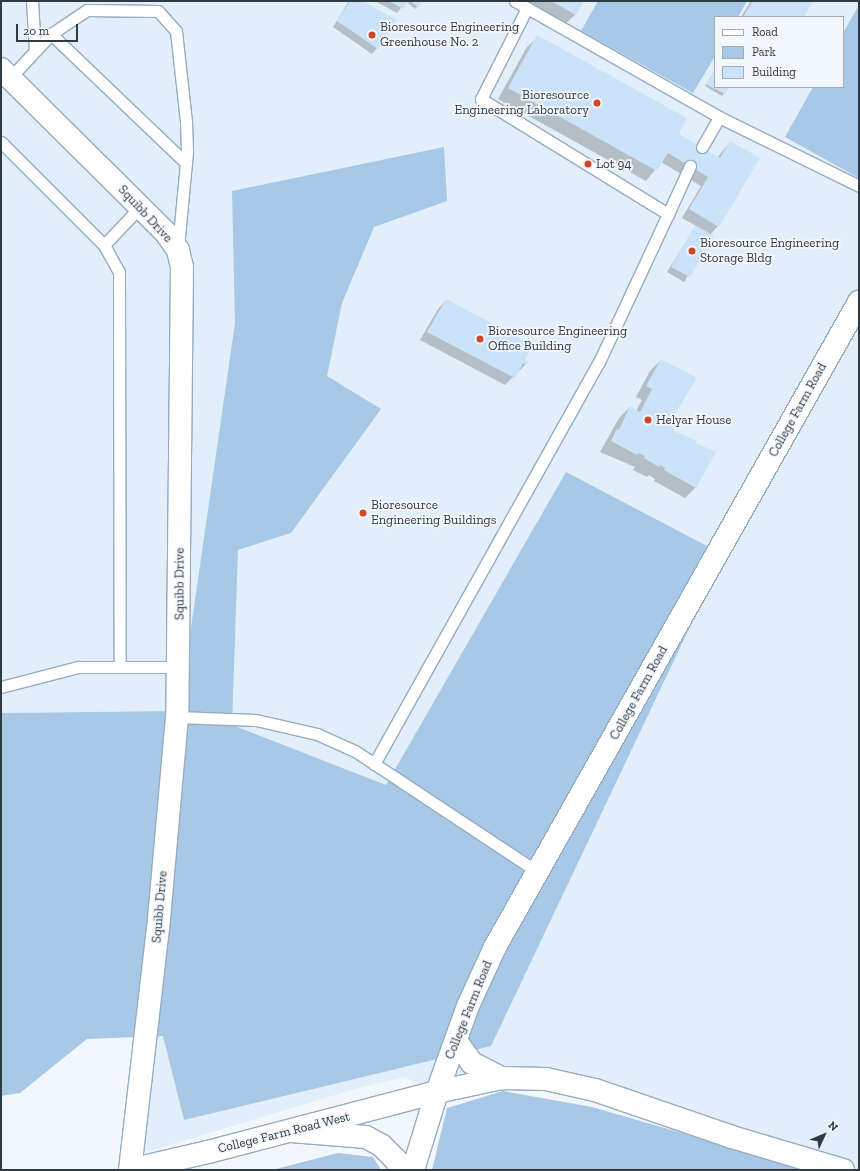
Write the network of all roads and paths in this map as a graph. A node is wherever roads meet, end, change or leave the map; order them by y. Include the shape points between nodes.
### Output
1 (32, 1) edge
2 (514, 1) edge
3 (88, 6) edge
4 (527, 8) junction
5 (52, 34) junction
6 (35, 50) junction
7 (6, 73) edge
8 (719, 117) junction
9 (1, 142) edge
10 (702, 147) dead end
11 (186, 163) junction
12 (690, 166) dead end
13 (859, 186) edge
14 (140, 207) junction
15 (668, 214) junction
16 (104, 245) junction
17 (178, 250) junction
18 (859, 302) edge
19 (120, 667) junction
20 (179, 667) junction
21 (1, 687) edge
22 (177, 717) junction
23 (374, 764) junction
24 (538, 872) junction
25 (456, 1041) junction
26 (502, 1078) junction
27 (437, 1092) junction
28 (291, 1131) junction
29 (130, 1170) edge
30 (402, 1170) edge
31 (413, 1170) edge
32 (843, 1170) edge

1 - 6 lane
2 - 4 lane
3 - 5 lane
3 - 11 lane via 158,11 176,30 186,122
4 - 8 lane
4 - 15 lane via 481,99
5 - 6 lane
5 - 11 lane
6 - 7 lane
7 - 14 main road, Squibb Drive
8 - 10 lane
8 - 13 lane
9 - 16 lane
11 - 17 lane
12 - 15 lane
14 - 16 lane
14 - 17 main road, Squibb Drive via 166,233
15 - 23 lane via 599,362
16 - 19 lane via 119,272
17 - 20 main road, Squibb Drive via 182,267
18 - 24 main road, College Farm Road
19 - 20 lane
19 - 21 lane via 78,667
20 - 22 main road, Squibb Drive
22 - 23 lane via 256,720 317,734 355,751
22 - 29 main road, Squibb Drive via 158,928
23 - 24 lane
24 - 25 main road, College Farm Road via 484,969
25 - 26 main road via 472,1063
25 - 27 main road, College Farm Road
26 - 27 main road, College Farm Road West
26 - 32 main road via 546,1079 595,1090
27 - 28 main road, College Farm Road West
27 - 31 main road, College Farm Road
28 - 29 main road, College Farm Road West
28 - 30 main road via 366,1137 382,1146

